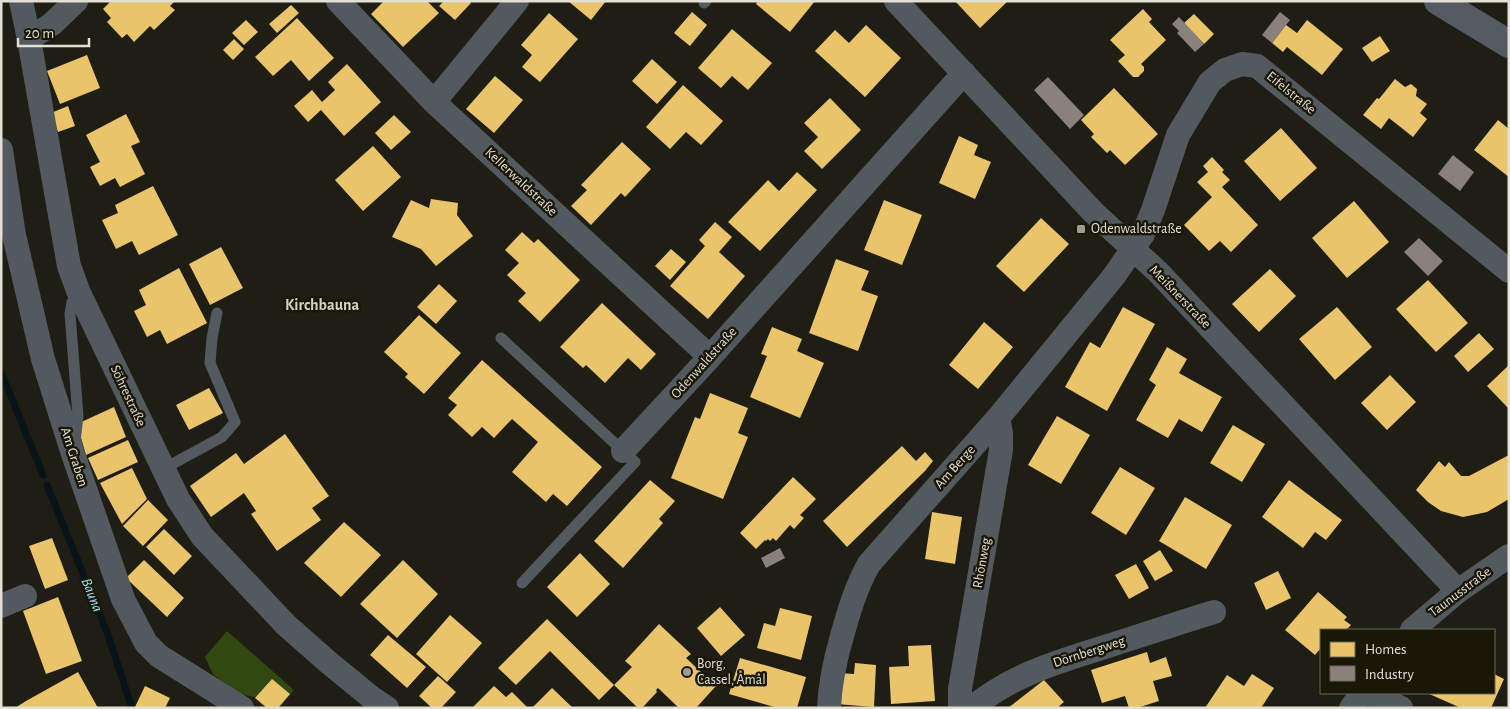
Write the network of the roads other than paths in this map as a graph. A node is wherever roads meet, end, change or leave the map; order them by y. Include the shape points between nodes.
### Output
1 (20, 1) edge
2 (76, 1) edge
3 (338, 1) edge
4 (517, 1) edge
5 (1438, 1) edge
6 (900, 3) edge
7 (29, 38) junction
8 (1509, 44) edge
9 (964, 73) junction
10 (434, 102) junction
11 (1, 150) edge
12 (1132, 249) junction
13 (1509, 271) edge
14 (80, 293) junction
15 (217, 313) dead end
16 (501, 338) dead end
17 (710, 356) junction
18 (998, 418) junction
19 (72, 451) junction
20 (624, 451) junction
21 (163, 470) junction
22 (1509, 556) edge
23 (522, 583) dead end
24 (1458, 591) junction
25 (25, 596) dead end
26 (1, 606) edge
27 (1214, 612) dead end
28 (1413, 629) edge
29 (1361, 694) edge
30 (1370, 694) edge
31 (242, 708) edge
32 (387, 708) edge
33 (829, 708) edge
34 (960, 708) edge
35 (972, 708) edge
36 (1351, 708) edge
37 (1401, 708) edge

1 - 7 street, Söhrestraße
2 - 7 street via 52,24
3 - 10 street, Kellerwaldstraße
4 - 10 street
5 - 8 main road
6 - 9 street, Meißnerstraße
7 - 14 street, Söhrestraße via 69,266
9 - 12 street, Meißnerstraße via 1093,212
9 - 17 street, Odenwaldstraße
10 - 17 street, Kellerwaldstraße
11 - 19 street, Am Graben via 25,283 43,359
12 - 13 street, Eifelstraße via 1143,234 1153,210 1182,128 1210,82 1225,70 1242,64 1257,66 1270,76
12 - 18 street, Am Berge via 1114,276
12 - 24 street, Meißnerstraße via 1158,272
14 - 19 lane via 72,302 70,314 78,416
14 - 21 street, Söhrestraße
15 - 21 lane via 210,362 235,422 222,437
16 - 20 lane
17 - 20 street, Odenwaldstraße
18 - 33 street, Am Berge via 869,564 858,582 833,668
18 - 34 street, Rhönweg via 1002,433 1001,450 960,689
19 - 31 street, Am Graben via 124,599 146,643 159,656
20 - 23 lane via 635,462
21 - 32 street, Söhrestraße via 202,536 286,624
22 - 24 street, Taunusstraße
24 - 28 street, Taunusstraße
25 - 26 street
27 - 35 street, Dörnbergweg via 1032,672 1002,686
29 - 36 street
30 - 37 street

